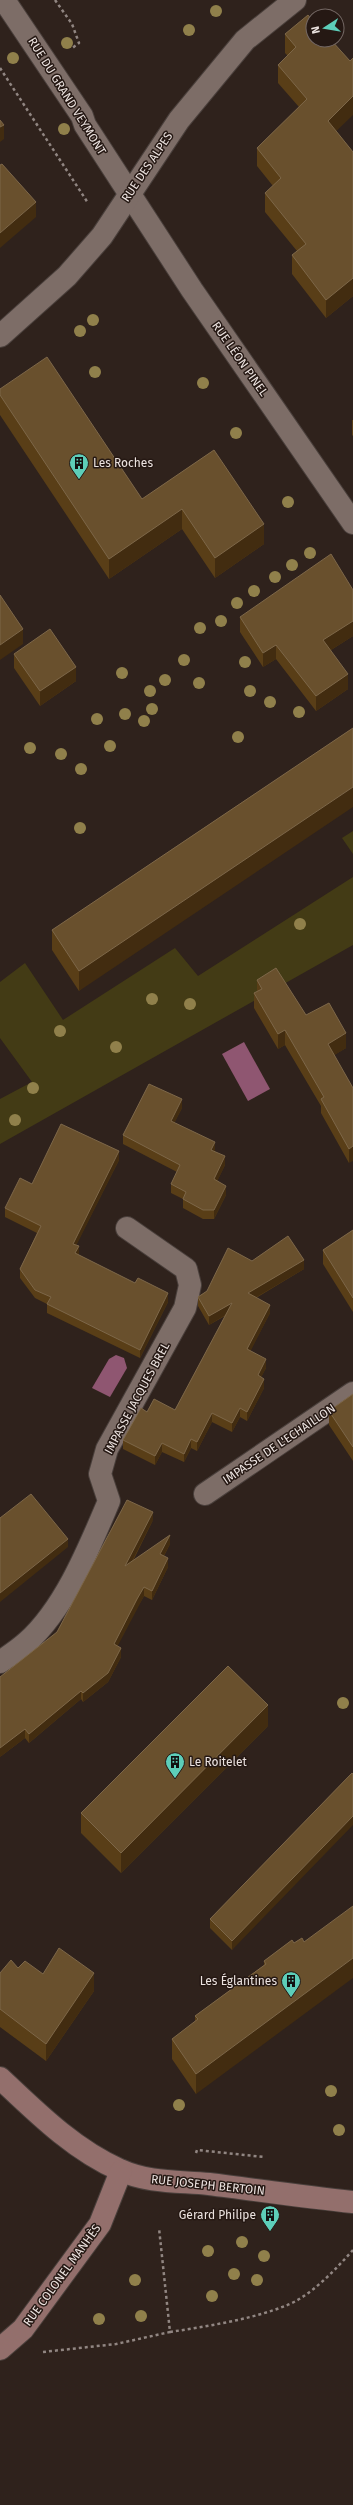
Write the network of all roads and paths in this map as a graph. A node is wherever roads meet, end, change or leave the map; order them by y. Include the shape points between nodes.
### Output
1 (4, 0) edge
2 (55, 0) edge
3 (295, 0) edge
4 (50, 66) junction
5 (0, 68) edge
6 (128, 194) junction
7 (102, 236) junction
8 (0, 336) edge
9 (353, 523) edge
10 (127, 1228) dead end
11 (353, 1393) edge
12 (205, 1494) dead end
13 (0, 1662) edge
14 (0, 2078) edge
15 (121, 2171) junction
16 (353, 2202) edge
17 (159, 2228) dead end
18 (353, 2250) edge
19 (170, 2332) junction
20 (0, 2349) edge
21 (37, 2355) dead end

1 - 4 street, RUE DU GRAND VEYMONT
2 - 4 path via 72,24 79,43
3 - 6 street, RUE DES ALPES via 245,40 179,120
4 - 6 street, RUE DU GRAND VEYMONT
5 - 7 path via 85,195
6 - 7 street, RUE DES ALPES
6 - 9 street, RUE LÉON PINEL
7 - 8 street, RUE DES ALPES via 67,276
10 - 13 street, IMPASSE JACQUES BREL via 186,1269 190,1285 185,1308 107,1449 100,1474 109,1501 79,1570 28,1642
11 - 12 street, IMPASSE DE L'ECHAILLON
14 - 15 street, RUE JOSEPH BERTOIN via 37,2113 75,2143
15 - 16 street, RUE JOSEPH BERTOIN via 158,2182 194,2183
15 - 20 street, RUE COLONEL MANHÈS via 100,2224 23,2329
17 - 19 path
18 - 19 path via 328,2277 286,2306 216,2324
19 - 21 path via 116,2344 43,2352

